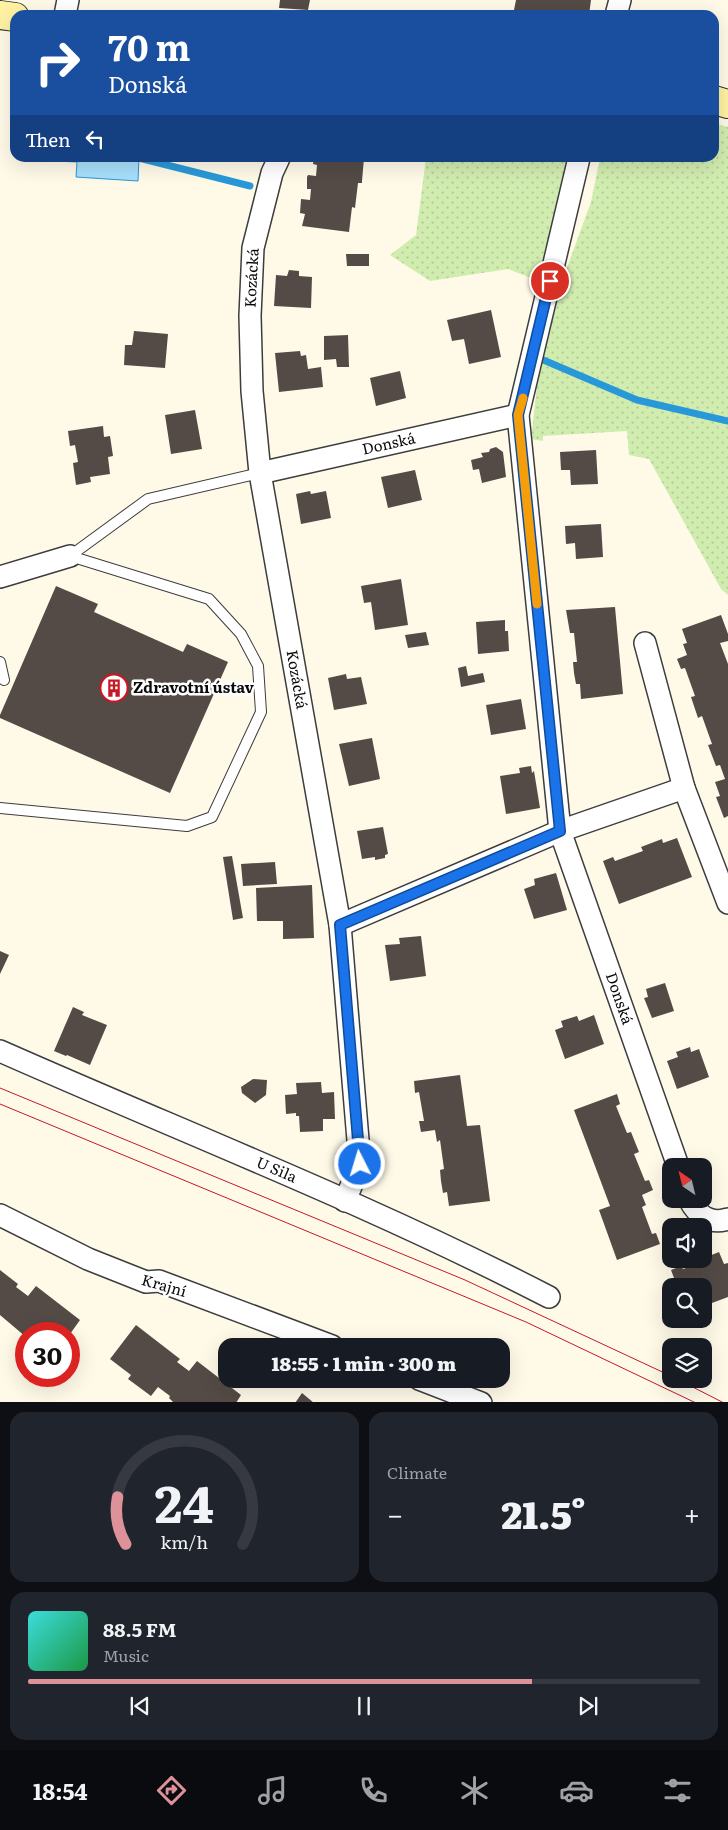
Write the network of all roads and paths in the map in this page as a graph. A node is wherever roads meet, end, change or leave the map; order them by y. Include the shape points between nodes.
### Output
1 (277, 162) edge
2 (579, 162) edge
3 (518, 415) junction
4 (260, 473) junction
5 (70, 556) junction
6 (0, 577) edge
7 (645, 643) dead end
8 (0, 662) edge
9 (4, 680) dead end
10 (684, 788) junction
11 (0, 808) edge
12 (560, 831) junction
13 (728, 904) edge
14 (340, 925) junction
15 (0, 1051) edge
16 (675, 1158) edge
17 (345, 1200) junction
18 (695, 1208) edge
19 (0, 1215) edge
20 (728, 1219) edge
21 (549, 1297) dead end
22 (311, 1338) edge
23 (443, 1388) edge
24 (481, 1402) edge

1 - 4 street, Kozácká via 253,248 250,316 252,390
2 - 3 street, Donská
3 - 4 street, Donská
3 - 12 street, Donská
4 - 5 lane via 148,499
4 - 14 street, Kozácká
5 - 6 street
5 - 11 lane via 209,599 241,634 258,666 261,712 212,817 187,826
7 - 10 street
8 - 9 lane
10 - 12 street
10 - 13 street
12 - 14 street
12 - 16 street, Donská
14 - 17 street, Kozácká via 360,1164
15 - 17 street, U Sila
17 - 21 street, U Sila via 473,1258
18 - 20 street via 710,1221
19 - 22 street, Krajní via 113,1269 146,1282 159,1281
23 - 24 street

